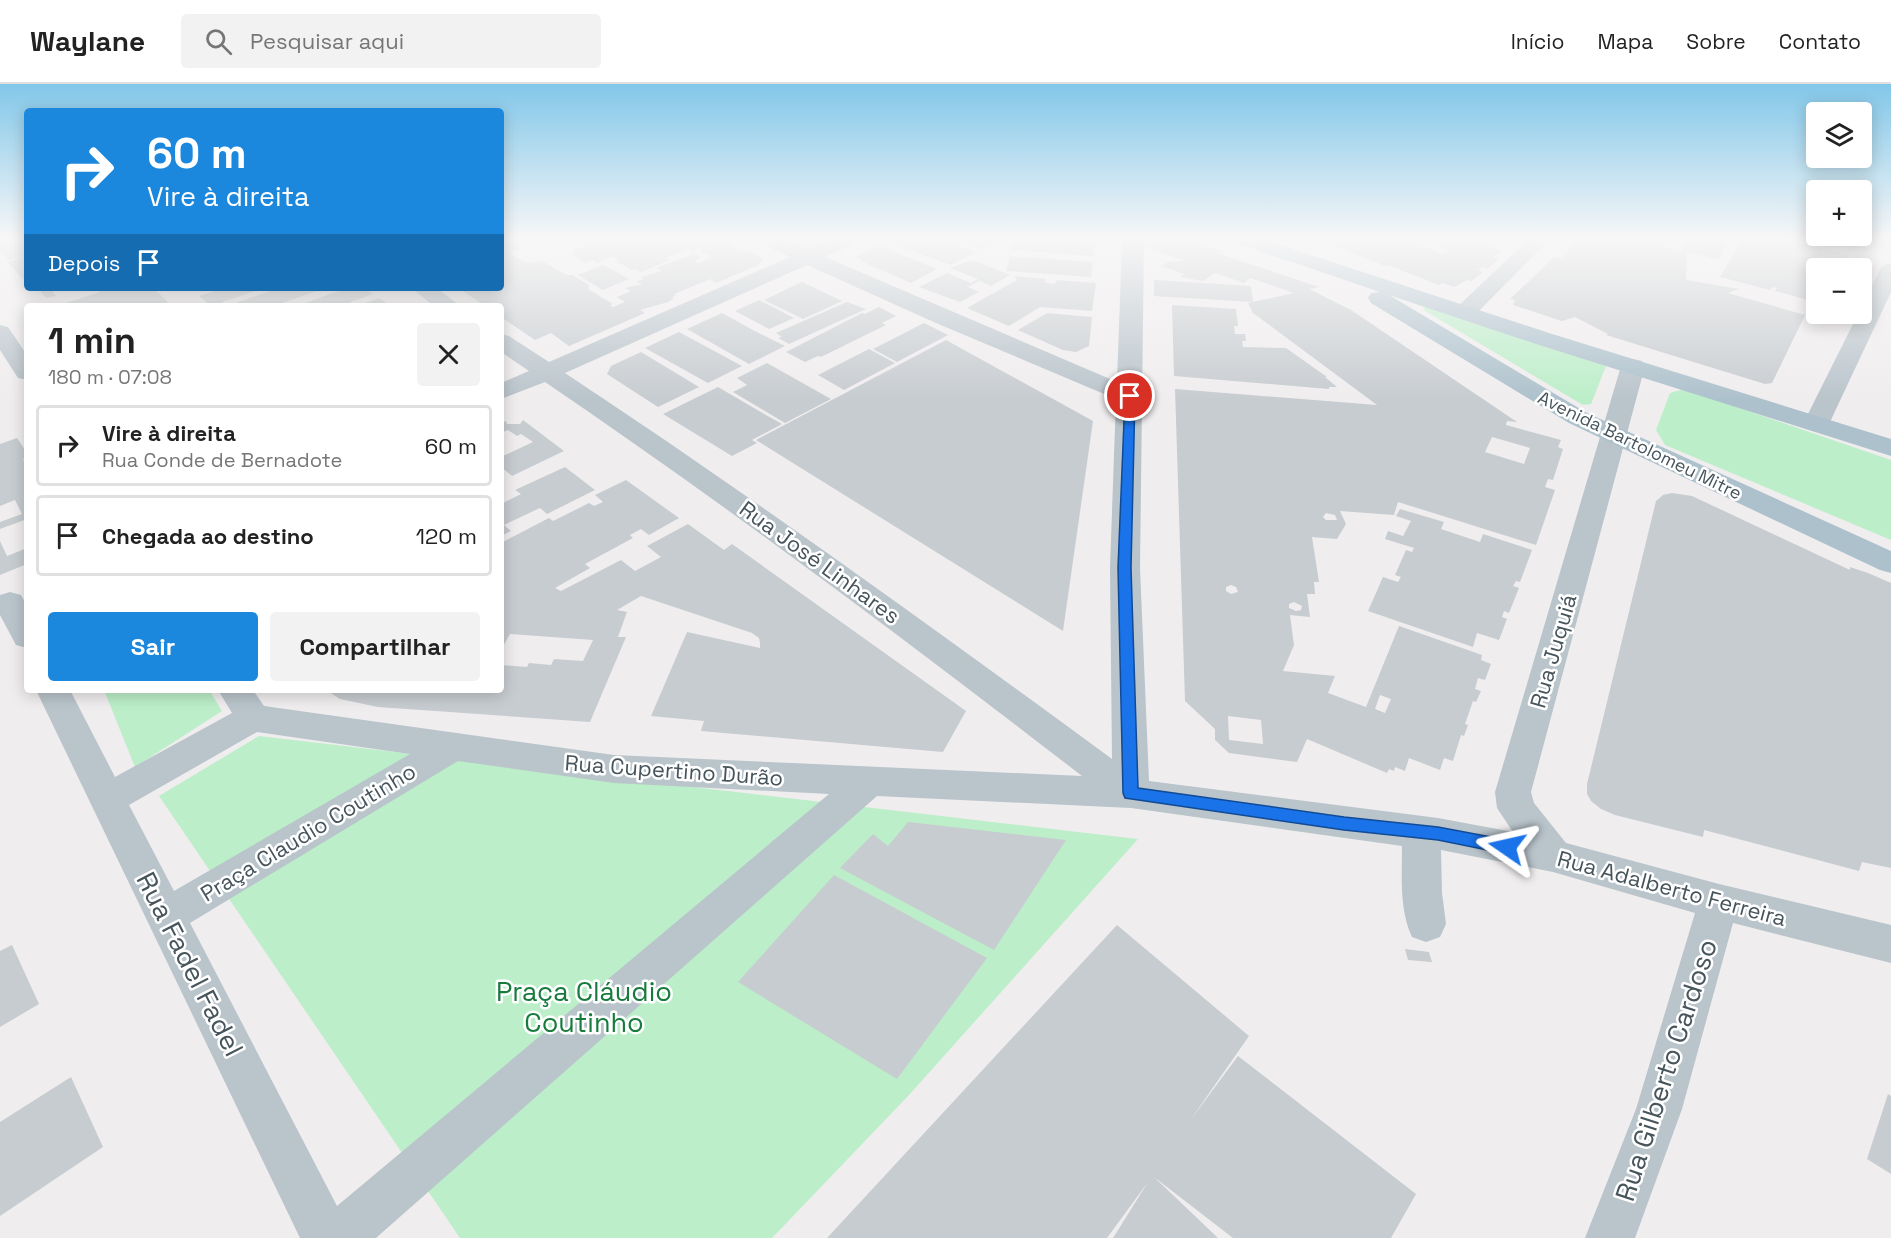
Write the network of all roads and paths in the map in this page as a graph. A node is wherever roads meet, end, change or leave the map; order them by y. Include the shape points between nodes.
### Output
1 (429, 293) edge
2 (724, 293) edge
3 (888, 293) edge
4 (1131, 293) edge
5 (1369, 293) edge
6 (1406, 293) edge
7 (1485, 293) edge
8 (1879, 293) edge
9 (444, 303) edge
10 (1465, 312) junction
11 (0, 332) edge
12 (504, 343) edge
13 (1633, 366) junction
14 (24, 368) edge
15 (547, 372) junction
16 (504, 391) edge
17 (1130, 396) junction
18 (1816, 424) junction
19 (1613, 436) junction
20 (1891, 448) edge
21 (1891, 563) edge
22 (12, 602) edge
23 (24, 630) edge
24 (54, 693) edge
25 (244, 704) edge
26 (450, 748) junction
27 (868, 782) junction
28 (1131, 793) junction
29 (106, 800) junction
30 (1421, 832) junction
31 (1553, 856) junction
32 (1719, 902) junction
33 (167, 916) junction
34 (1426, 924) dead end
35 (1891, 944) edge
36 (326, 1238) edge
37 (338, 1238) edge
38 (1611, 1238) edge

1 - 9 street
2 - 15 street
3 - 17 street
4 - 17 street
5 - 19 main road, Avenida Bartolomeu Mitre via 1551,404
6 - 10 main road, Avenida Bartolomeu Mitre
7 - 10 street
8 - 18 street
10 - 13 main road, Avenida Bartolomeu Mitre
11 - 14 street
12 - 15 street, Rua José Linhares
13 - 18 main road, Avenida Bartolomeu Mitre
13 - 19 street, Rua Juquiá
15 - 16 street
15 - 28 street, Rua José Linhares via 671,455 893,614
17 - 28 street via 1125,568
18 - 20 main road, Avenida Bartolomeu Mitre
19 - 21 main road, Avenida Bartolomeu Mitre
19 - 31 street, Rua Juquiá via 1513,792 1516,808
22 - 23 street
24 - 29 street, Rua Fadel Fadel
25 - 26 street, Rua Cupertino Durão
25 - 29 street
26 - 27 street, Rua Cupertino Durão via 614,769
26 - 33 street, Praça Claudio Coutinho
27 - 28 street, Rua Cupertino Durão
27 - 37 street
28 - 30 street, Rua Adalberto Ferreira
29 - 33 street, Rua Fadel Fadel
30 - 31 street, Rua Adalberto Ferreira
30 - 34 street
31 - 32 street, Rua Adalberto Ferreira
32 - 35 street, Rua Adalberto Ferreira
32 - 38 street, Rua Gilberto Cardoso via 1659,1108
33 - 36 street, Rua Fadel Fadel

